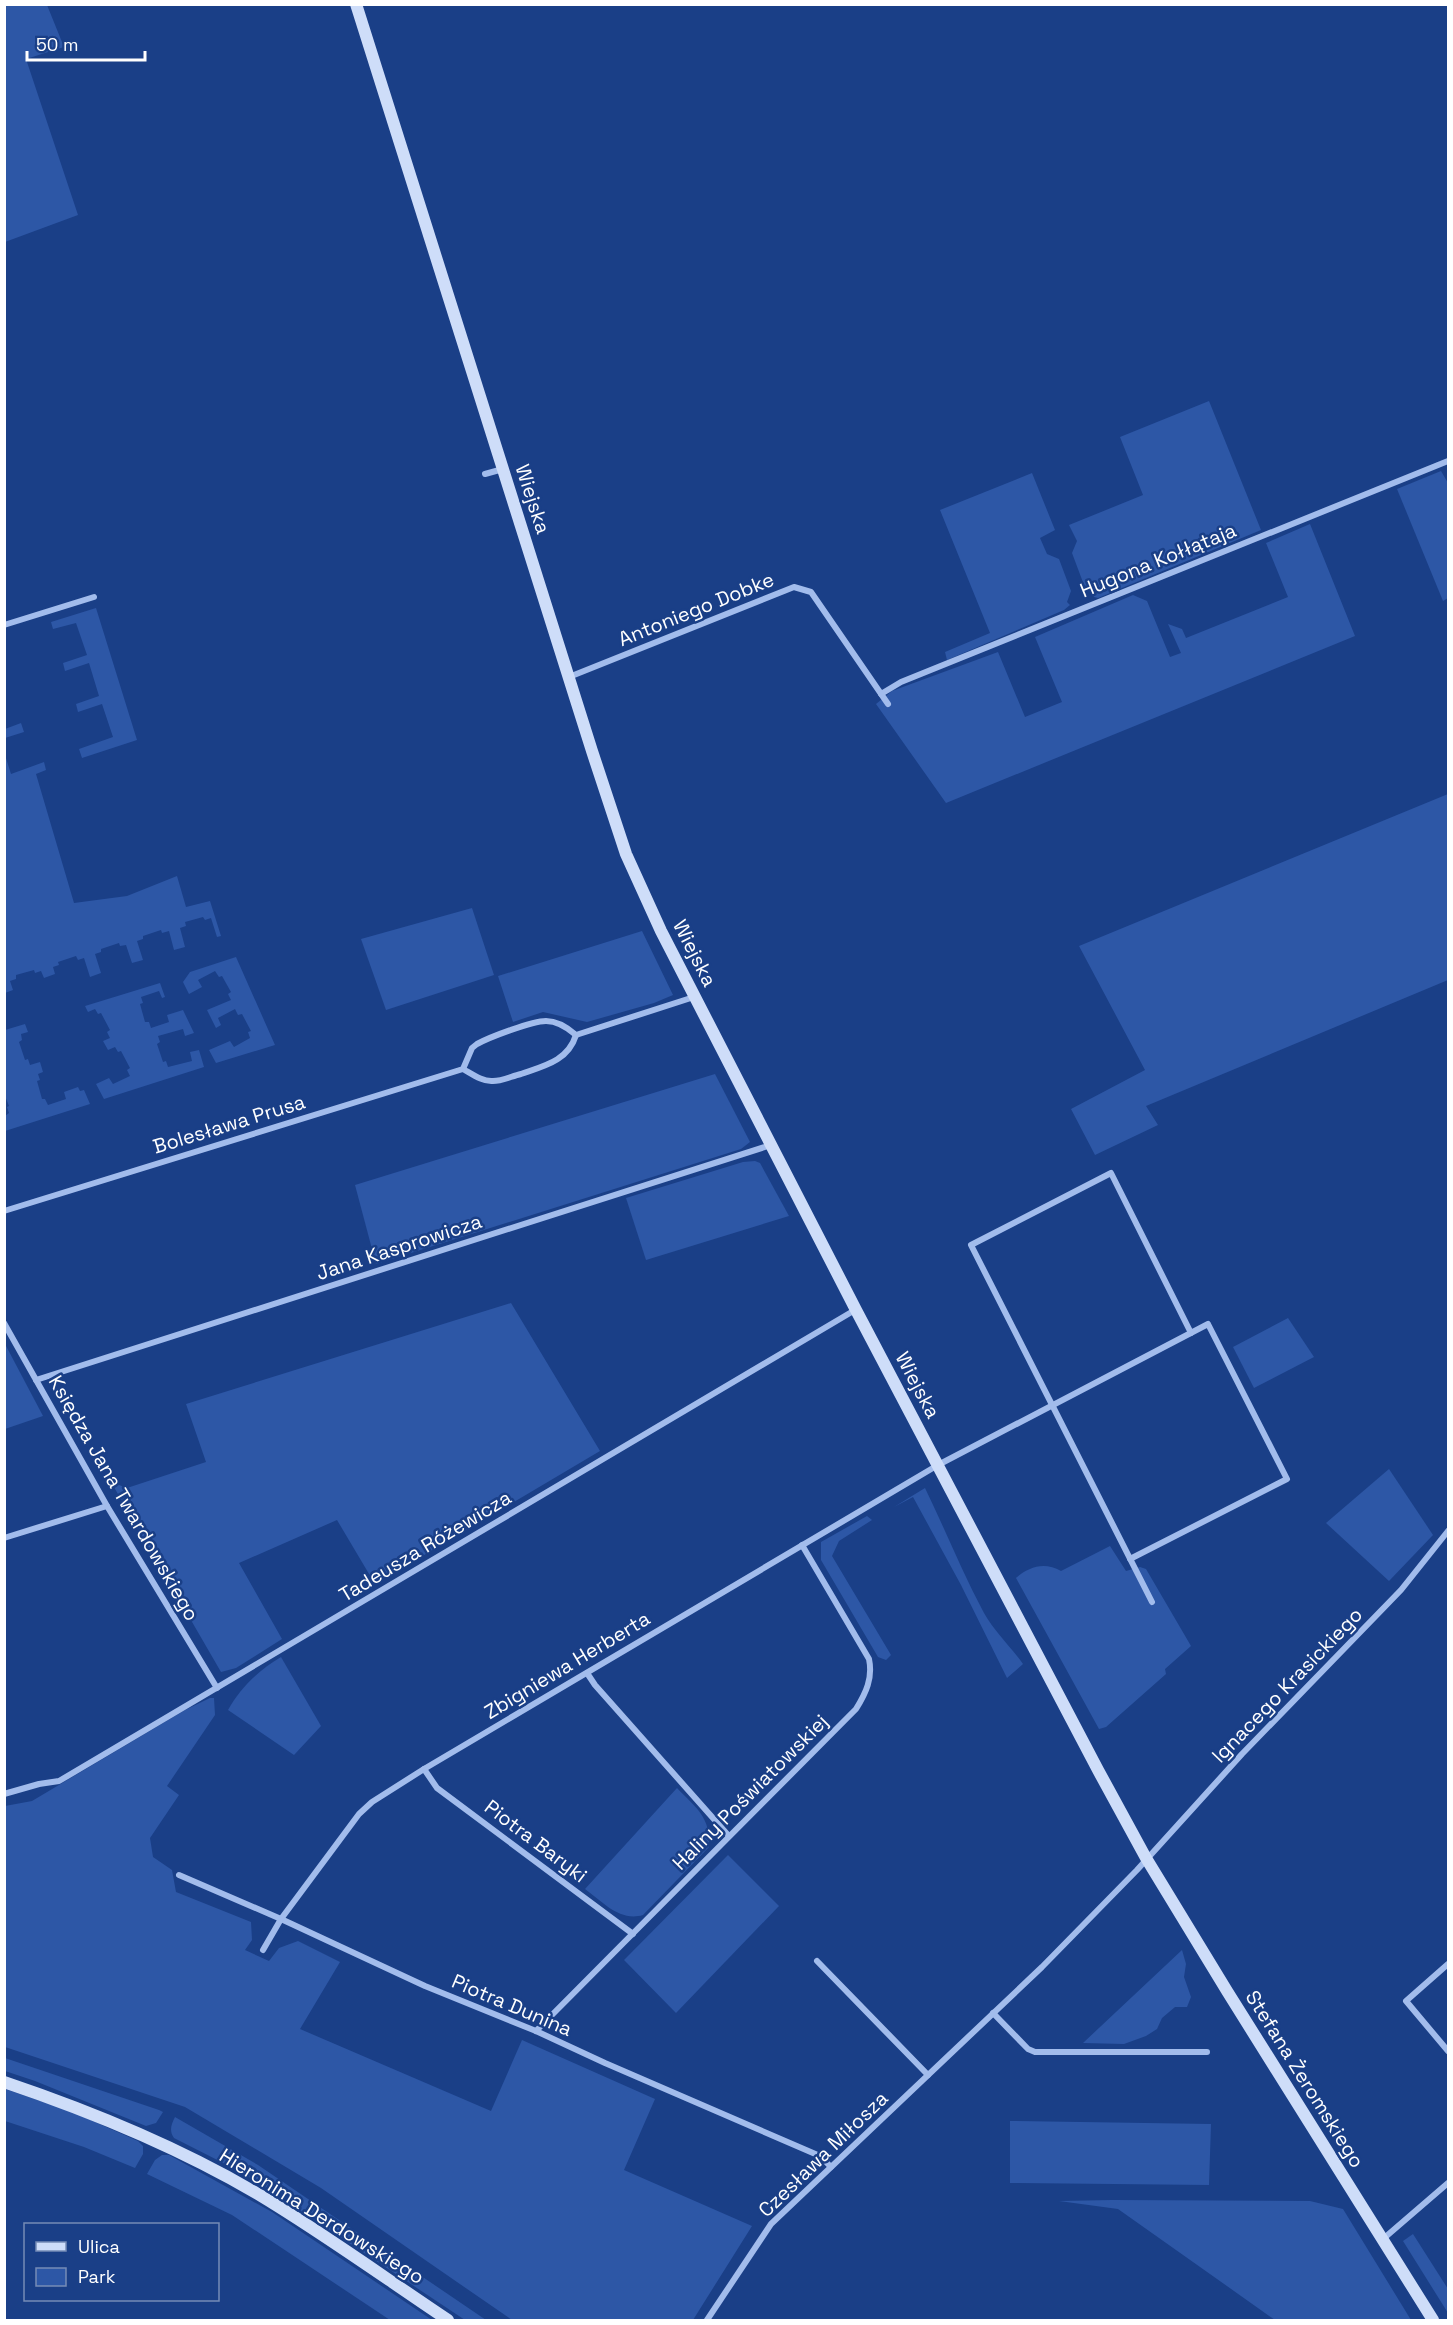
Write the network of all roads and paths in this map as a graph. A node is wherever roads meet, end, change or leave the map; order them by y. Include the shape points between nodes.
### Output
1 (356, 4) edge
2 (1449, 461) edge
3 (503, 468) junction
4 (485, 474) dead end
5 (94, 597) dead end
6 (4, 625) edge
7 (569, 677) junction
8 (881, 694) junction
9 (888, 704) dead end
10 (695, 996) junction
11 (576, 1035) junction
12 (463, 1069) junction
13 (771, 1145) junction
14 (4, 1211) edge
15 (856, 1310) junction
16 (4, 1323) edge
17 (1191, 1334) junction
18 (36, 1380) junction
19 (1052, 1406) junction
20 (938, 1464) junction
21 (107, 1506) junction
22 (1449, 1531) edge
23 (4, 1538) edge
24 (802, 1545) junction
25 (1130, 1559) junction
26 (1152, 1602) dead end
27 (587, 1673) junction
28 (217, 1688) junction
29 (424, 1769) junction
30 (4, 1794) edge
31 (728, 1835) junction
32 (1146, 1858) junction
33 (179, 1875) dead end
34 (281, 1919) junction
35 (633, 1934) junction
36 (263, 1950) dead end
37 (817, 1961) dead end
38 (1449, 1964) edge
39 (993, 2013) junction
40 (536, 2031) junction
41 (1449, 2050) edge
42 (1207, 2052) dead end
43 (928, 2075) junction
44 (4, 2082) edge
45 (831, 2167) junction
46 (1449, 2183) edge
47 (1383, 2239) junction
48 (448, 2320) edge
49 (707, 2320) edge
50 (1433, 2320) edge

1 - 3 street, Wiejska
2 - 8 street, Hugona Kołłątaja via 901,682
3 - 4 street
3 - 7 street, Wiejska
5 - 6 street
7 - 8 street, Antoniego Dobke via 794,587 811,592
7 - 10 street, Wiejska via 626,854
8 - 9 street, Antoniego Dobke
10 - 11 street
10 - 13 street, Wiejska
11 - 12 street via 573,1045 559,1059 502,1080 485,1080
11 - 12 street via 556,1023 538,1022 477,1044
12 - 14 street, Bolesława Prusa
13 - 15 street, Wiejska
13 - 18 street, Jana Kasprowicza
15 - 20 street, Wiejska
15 - 28 street, Tadeusza Różewicza
16 - 18 street, Księdza Jana Twardowskiego
17 - 19 street, Zbigniewa Herberta
17 - 19 street via 1111,1173 971,1245
17 - 25 street via 1208,1324 1287,1479
18 - 21 street, Księdza Jana Twardowskiego
19 - 20 street, Zbigniewa Herberta
19 - 25 street
20 - 24 street, Zbigniewa Herberta
20 - 32 street, Wiejska
21 - 23 street
21 - 28 street, Księdza Jana Twardowskiego
22 - 32 street, Ignacego Krasickiego via 1401,1590
24 - 27 street, Zbigniewa Herberta
24 - 31 street, Haliny Poświatowskiej via 863,1647 871,1676 856,1709
25 - 26 street
27 - 29 street, Zbigniewa Herberta
27 - 31 street
28 - 30 street, Tadeusza Różewicza via 59,1781
29 - 34 street, Zbigniewa Herberta via 359,1814
29 - 35 street, Piotra Baryki via 437,1788
31 - 35 street, Haliny Poświatowskiej
32 - 39 street, Czesława Miłosza
32 - 47 street, Stefana Żeromskiego
33 - 34 street, Piotra Dunina
34 - 36 street, Zbigniewa Herberta
34 - 40 street, Piotra Dunina via 425,1986
35 - 40 street, Haliny Poświatowskiej
37 - 43 street
38 - 41 street via 1406,2001
39 - 42 street via 1035,2052
39 - 43 street, Czesława Miłosza
40 - 45 street, Piotra Dunina via 820,2156
43 - 45 street, Czesława Miłosza
44 - 48 street, Hieronima Derdowskiego via 73,2105 206,2165 301,2221
45 - 49 street, Czesława Miłosza via 771,2224
46 - 47 street
47 - 50 street, Stefana Żeromskiego

